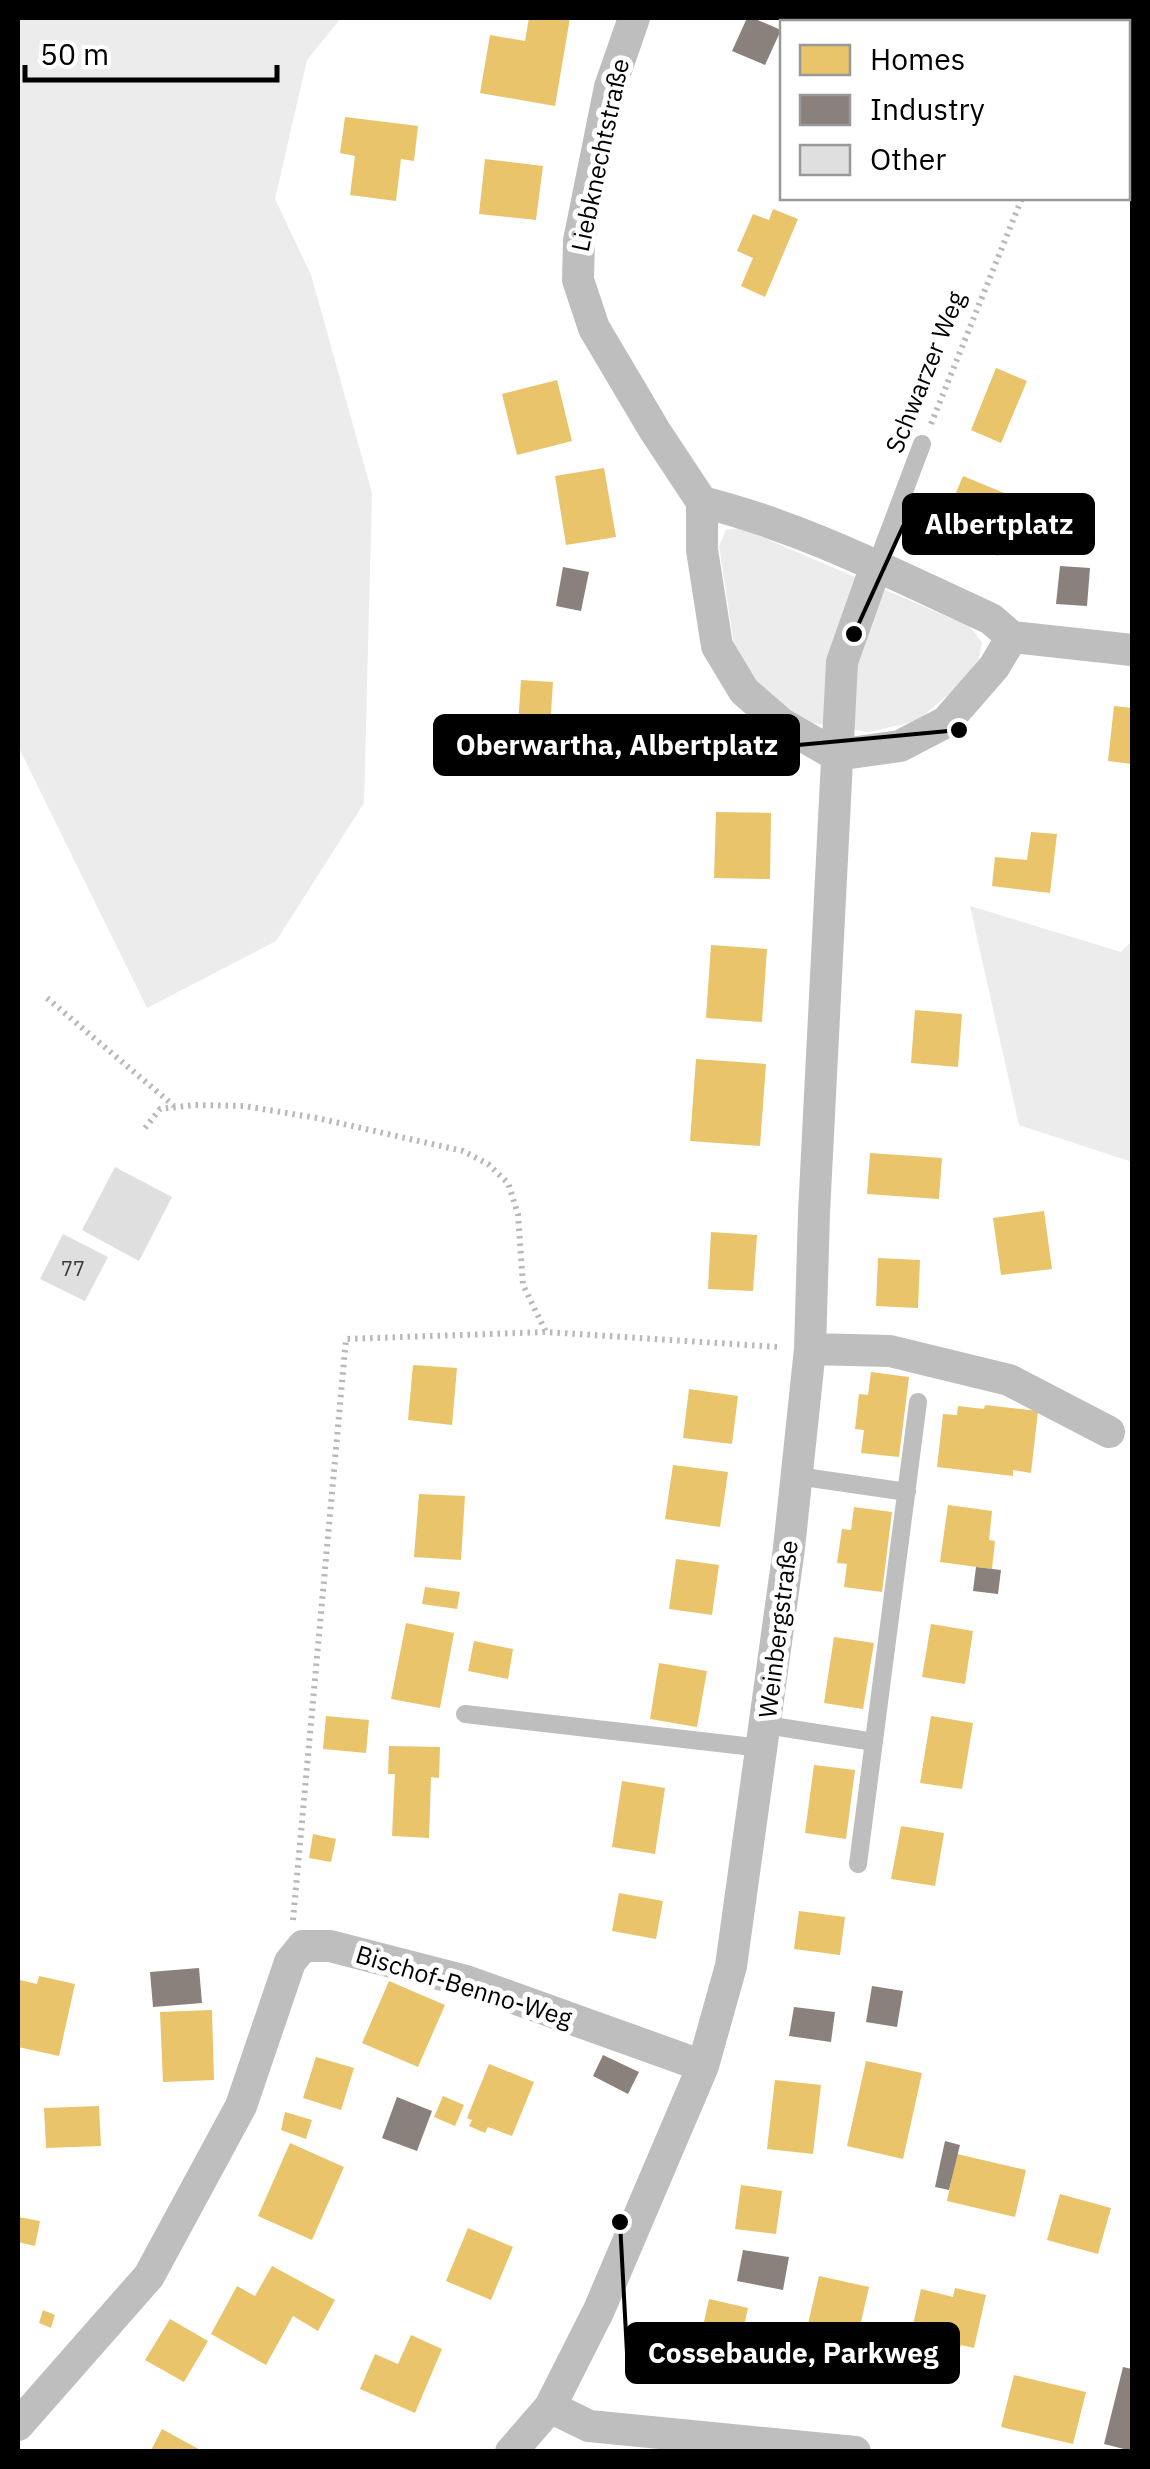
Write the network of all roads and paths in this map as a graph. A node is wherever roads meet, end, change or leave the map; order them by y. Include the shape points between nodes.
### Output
1 (634, 18) edge
2 (1021, 200) edge
3 (922, 444) joint
4 (702, 502) junction
5 (876, 566) junction
6 (1012, 637) junction
7 (1132, 650) edge
8 (836, 755) junction
9 (47, 998) dead end
10 (175, 1107) junction
11 (145, 1128) dead end
12 (546, 1332) junction
13 (810, 1348) junction
14 (918, 1402) dead end
15 (1109, 1432) dead end
16 (797, 1476) junction
17 (907, 1492) junction
18 (464, 1714) dead end
19 (764, 1736) junction
20 (874, 1742) junction
21 (858, 1864) dead end
22 (293, 1922) dead end
23 (703, 2066) junction
24 (550, 2407) junction
25 (18, 2425) edge
26 (512, 2452) edge
27 (855, 2452) edge

1 - 4 street, Liebknechtstraße via 610,87 579,241 578,280 594,328
2 - 3 path, Schwarzer Weg
3 - 5 lane, Schwarzer Weg
4 - 5 street via 800,532
4 - 8 street via 717,646 744,691 782,724
5 - 6 street via 991,619
5 - 8 street, Weinbergstraße via 842,662
6 - 7 street
6 - 8 street via 946,722 900,746
8 - 13 street, Weinbergstraße
9 - 10 path
10 - 11 path via 160,1109
10 - 12 path via 244,1106 317,1118 464,1151 488,1164 508,1182 518,1214 523,1285
12 - 13 path
12 - 22 path via 346,1339
13 - 15 street via 890,1351 1009,1380
13 - 16 street, Weinbergstraße
14 - 17 lane
16 - 17 lane
16 - 19 street, Weinbergstraße
17 - 20 lane
18 - 19 lane
19 - 20 lane
19 - 23 street, Weinbergstraße via 731,1966
20 - 21 lane
23 - 24 street, Weinbergstraße
23 - 25 street, Bischof-Benno-Weg via 466,1982 330,1946 303,1946 290,1962 242,2106 150,2276
24 - 26 street, Weinbergstraße
24 - 27 street via 589,2426

